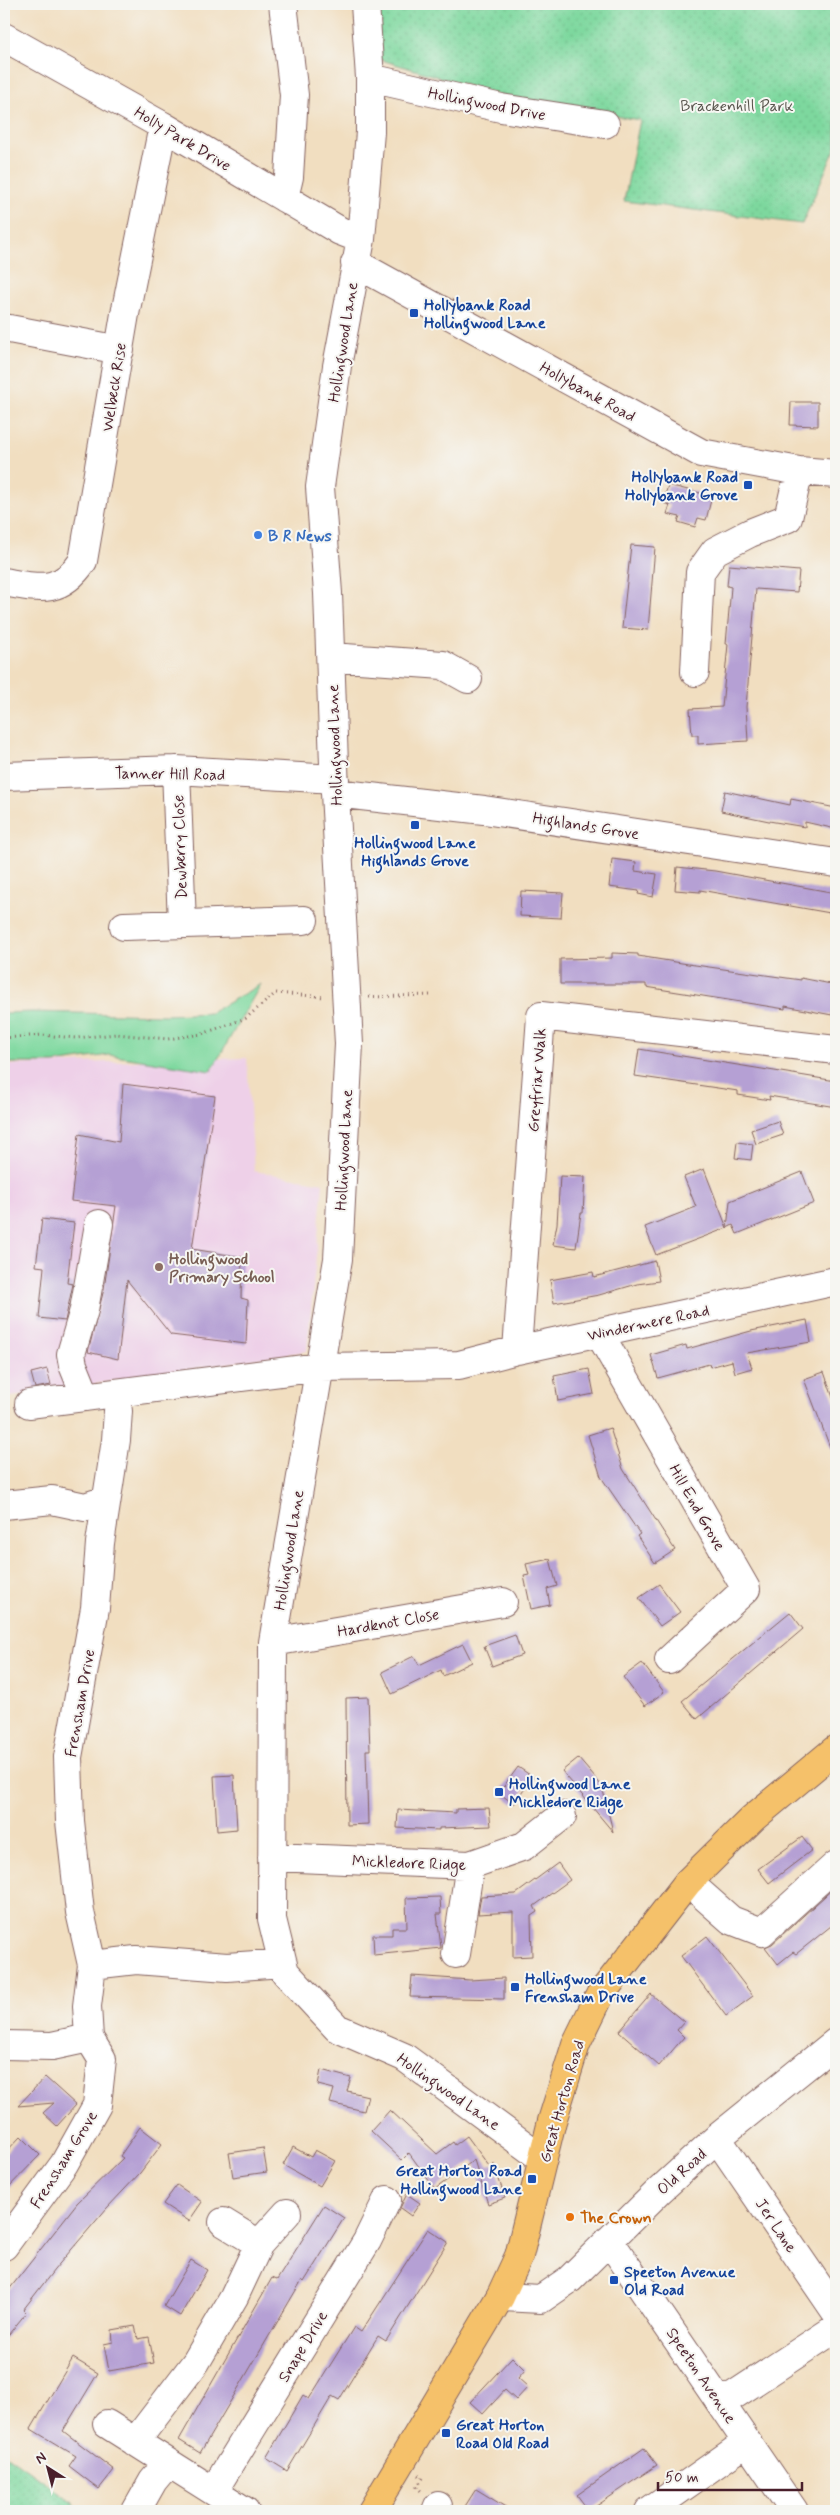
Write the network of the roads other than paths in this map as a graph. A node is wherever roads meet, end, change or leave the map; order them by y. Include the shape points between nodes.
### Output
1 (283, 4) edge
2 (365, 4) edge
3 (4, 37) edge
4 (370, 78) junction
5 (605, 124) dead end
6 (163, 126) junction
7 (284, 198) junction
8 (358, 251) junction
9 (4, 328) edge
10 (120, 350) junction
11 (799, 471) junction
12 (836, 474) edge
13 (4, 582) edge
14 (331, 657) junction
15 (695, 672) dead end
16 (468, 679) dead end
17 (176, 770) junction
18 (4, 776) edge
19 (335, 786) junction
20 (836, 863) edge
21 (304, 920) dead end
22 (182, 924) junction
23 (124, 926) dead end
24 (836, 1050) edge
25 (99, 1224) dead end
26 (834, 1288) edge
27 (599, 1333) junction
28 (517, 1350) junction
29 (320, 1367) junction
30 (86, 1397) junction
31 (29, 1404) dead end
32 (118, 1411) dead end
33 (106, 1500) junction
34 (4, 1505) edge
35 (503, 1602) dead end
36 (273, 1642) junction
37 (669, 1660) dead end
38 (836, 1750) edge
39 (562, 1816) dead end
40 (272, 1857) junction
41 (470, 1865) junction
42 (836, 1865) edge
43 (688, 1882) junction
44 (456, 1954) dead end
45 (283, 1963) junction
46 (92, 1965) junction
47 (87, 2006) joint
48 (89, 2038) junction
49 (4, 2045) edge
50 (834, 2050) edge
51 (717, 2138) junction
52 (543, 2160) junction
53 (387, 2200) dead end
54 (287, 2213) dead end
55 (223, 2222) dead end
56 (609, 2240) junction
57 (259, 2244) junction
58 (4, 2246) edge
59 (500, 2297) junction
60 (836, 2312) edge
61 (836, 2328) edge
62 (722, 2403) junction
63 (107, 2424) dead end
64 (134, 2442) junction
65 (748, 2442) junction
66 (168, 2463) junction
67 (214, 2490) junction
68 (136, 2511) edge
69 (245, 2511) edge
70 (372, 2511) edge
71 (649, 2511) edge
72 (794, 2511) edge

1 - 7 street via 294,95 289,177
2 - 4 street, Hollingwood Lane
3 - 6 street, Holly Park Drive
4 - 5 street, Hollingwood Drive via 501,108
4 - 8 street, Hollingwood Lane via 370,132
6 - 7 street, Holly Park Drive
6 - 10 street, Welbeck Rise
7 - 8 street, Holly Park Drive via 340,231
8 - 11 street, Hollybank Road via 701,453
8 - 14 street, Hollingwood Lane via 320,487
9 - 10 street
10 - 13 street, Welbeck Rise via 82,561 67,580 54,586 42,589
11 - 12 street, Hollybank Road
11 - 15 street via 788,518 716,551 700,572
14 - 16 street via 443,665
14 - 19 street, Hollingwood Lane
17 - 18 street, Tanner Hill Road
17 - 19 street, Tanner Hill Road
17 - 22 street, Dewberry Close
19 - 20 street, Highlands Grove
19 - 29 street, Hollingwood Lane via 349,1044 338,1259
21 - 22 street
22 - 23 street
24 - 28 street, Greyfriar Walk via 541,1016
25 - 30 street via 84,1310 71,1354
26 - 27 street, Windermere Road
27 - 28 street, Windermere Road
27 - 37 street, Hill End Grove via 746,1589
28 - 29 street, Windermere Road via 459,1365
29 - 30 street, Windermere Road
29 - 36 street, Hollingwood Lane
30 - 31 street, Windermere Road
32 - 33 street, Frensham Drive
33 - 34 street via 85,1507 52,1500
33 - 46 street, Frensham Drive via 95,1608 68,1757 70,1821 80,1912
35 - 36 street, Hardknot Close
36 - 40 street, Hollingwood Lane
38 - 43 main road, Great Horton Road via 753,1818
39 - 41 street, Mickledore Ridge via 524,1846
40 - 41 street, Mickledore Ridge
40 - 45 street, Hollingwood Lane via 272,1919
41 - 44 street
42 - 43 street via 762,1932 730,1920
43 - 52 main road, Great Horton Road via 600,1995 576,2044
45 - 46 street via 227,1968 136,1960
45 - 52 street, Hollingwood Lane via 286,1972 337,2028 404,2057
46 - 47 street, Frensham Drive
47 - 48 street, Frensham Grove
48 - 49 street via 52,2046
48 - 58 street, Frensham Grove via 102,2059 97,2105 64,2164
50 - 51 street, Old Road
51 - 56 street, Old Road
51 - 60 street, Jer Lane
52 - 59 main road, Great Horton Road via 519,2256
53 - 67 street, Snape Drive via 367,2241
54 - 57 street
55 - 57 street
56 - 59 street, Old Road via 570,2279 541,2299
56 - 62 street, Speeton Avenue
57 - 64 street via 234,2297 196,2362
59 - 70 main road, Great Horton Road
61 - 62 street
62 - 65 street, Speeton Avenue
63 - 64 street
64 - 66 street
65 - 71 street
65 - 72 street, Speeton Avenue
66 - 67 street
66 - 68 street
67 - 69 street

